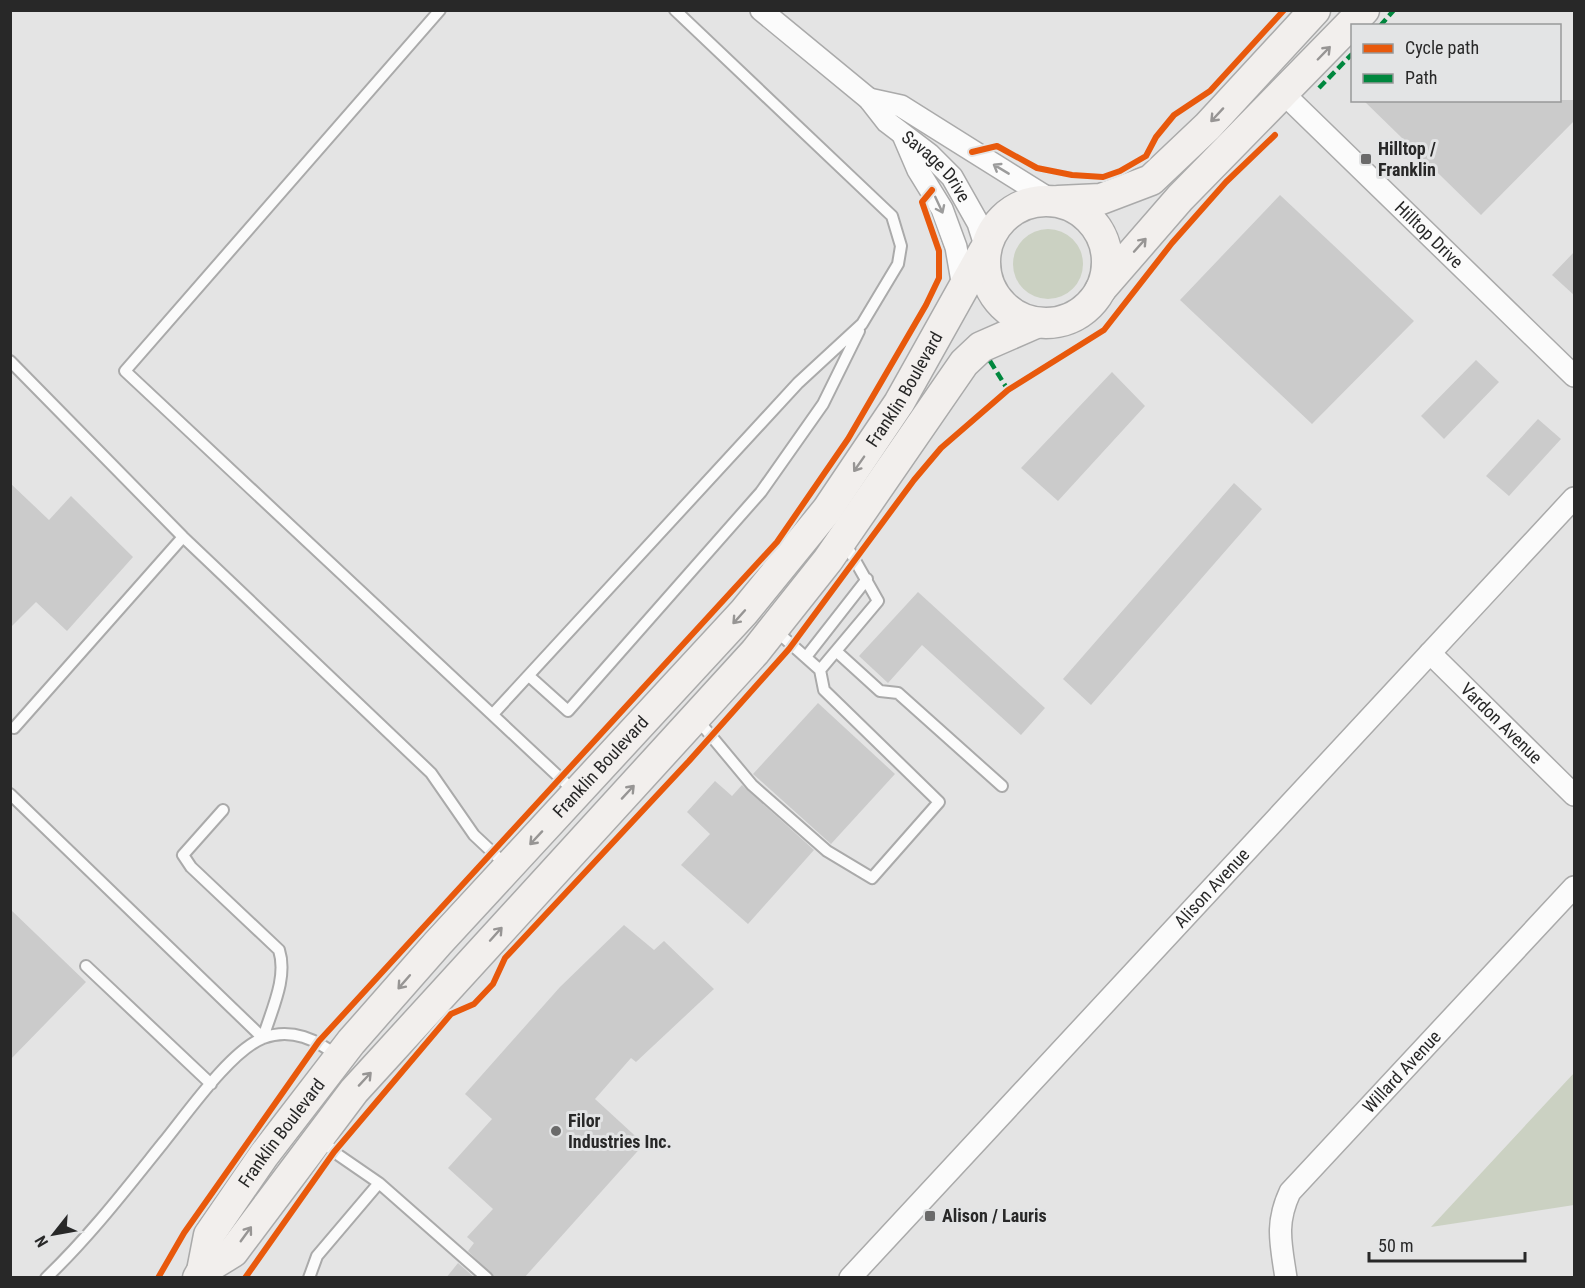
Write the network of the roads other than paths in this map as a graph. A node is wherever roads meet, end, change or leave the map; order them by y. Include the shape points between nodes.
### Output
1 (440, 10) edge
2 (675, 10) edge
3 (1315, 10) edge
4 (1364, 10) edge
5 (765, 12) edge
6 (1284, 94) junction
7 (869, 99) junction
8 (903, 135) junction
9 (1054, 200) junction
10 (984, 248) junction
11 (963, 286) junction
12 (1101, 289) junction
13 (1036, 323) junction
14 (862, 324) junction
15 (10, 362) edge
16 (1575, 376) edge
17 (1575, 498) edge
18 (183, 537) junction
19 (843, 540) junction
20 (867, 579) junction
21 (774, 629) junction
22 (836, 651) junction
23 (1430, 653) junction
24 (806, 657) junction
25 (820, 670) junction
26 (529, 676) junction
27 (493, 714) junction
28 (697, 718) junction
29 (14, 728) dead end
30 (1002, 786) dead end
31 (10, 794) edge
32 (577, 794) junction
33 (1575, 795) edge
34 (223, 810) dead end
35 (509, 867) junction
36 (1575, 887) edge
37 (86, 966) dead end
38 (263, 1038) junction
39 (339, 1057) junction
40 (211, 1084) junction
41 (319, 1135) junction
42 (379, 1183) junction
43 (200, 1274) edge
44 (46, 1278) edge
45 (309, 1278) edge
46 (487, 1278) edge
47 (850, 1278) edge
48 (1286, 1278) edge

1 - 27 lane via 125,370
2 - 14 lane via 892,216 902,246 898,264
3 -> 9 main road via 1208,126 1151,180 1101,199
6 -> 4 main road
5 - 7 street, Savage Drive
12 -> 6 main road via 1180,198
6 - 16 street, Hilltop Drive
7 - 8 street, Savage Drive
9 -> 7 street, Savage Drive via 900,106
8 - 10 street, Savage Drive via 952,177 974,214
8 -> 11 street via 918,170 942,209 956,247
9 - 10 main road via 1017,208 1003,218
9 - 12 main road via 1087,216 1099,232 1106,260
10 - 11 main road, Franklin Boulevard
10 - 13 main road via 990,288 1001,304
11 -> 32 main road, Franklin Boulevard via 898,403 827,510 744,612
12 - 13 main road via 1090,305 1074,317 1056,323
13 - 19 main road, Franklin Boulevard via 981,347 964,363
14 - 26 lane via 798,383
14 - 26 lane via 823,404 761,492 568,711
15 - 18 lane
17 - 23 street, Alison Avenue
18 - 29 lane
18 - 35 lane via 431,773 474,835
19 - 20 lane
19 - 21 main road, Franklin Boulevard
20 - 22 lane via 878,601
20 - 24 lane
21 - 24 lane
21 - 28 main road, Franklin Boulevard
22 - 25 lane
22 - 30 lane via 880,691 898,693
23 - 33 street, Vardon Avenue
23 - 47 street, Alison Avenue
24 - 25 lane
25 - 28 lane via 824,690 939,802 872,878 827,851 752,785
26 - 27 lane
27 - 32 lane
41 -> 28 main road, Franklin Boulevard via 405,1033
31 - 38 lane
32 -> 35 main road, Franklin Boulevard
34 - 38 lane via 183,855 279,950 282,976
35 -> 39 main road, Franklin Boulevard
36 - 48 street, Willard Avenue via 1290,1192 1281,1212 1279,1235
37 - 40 lane
38 - 39 lane via 300,1035 319,1041
38 - 40 lane via 232,1061
39 - 43 main road, Franklin Boulevard via 209,1235
40 - 44 lane
41 - 42 lane via 334,1152
43 -> 41 main road, Franklin Boulevard via 233,1252
42 - 45 lane via 317,1256
42 - 46 lane

